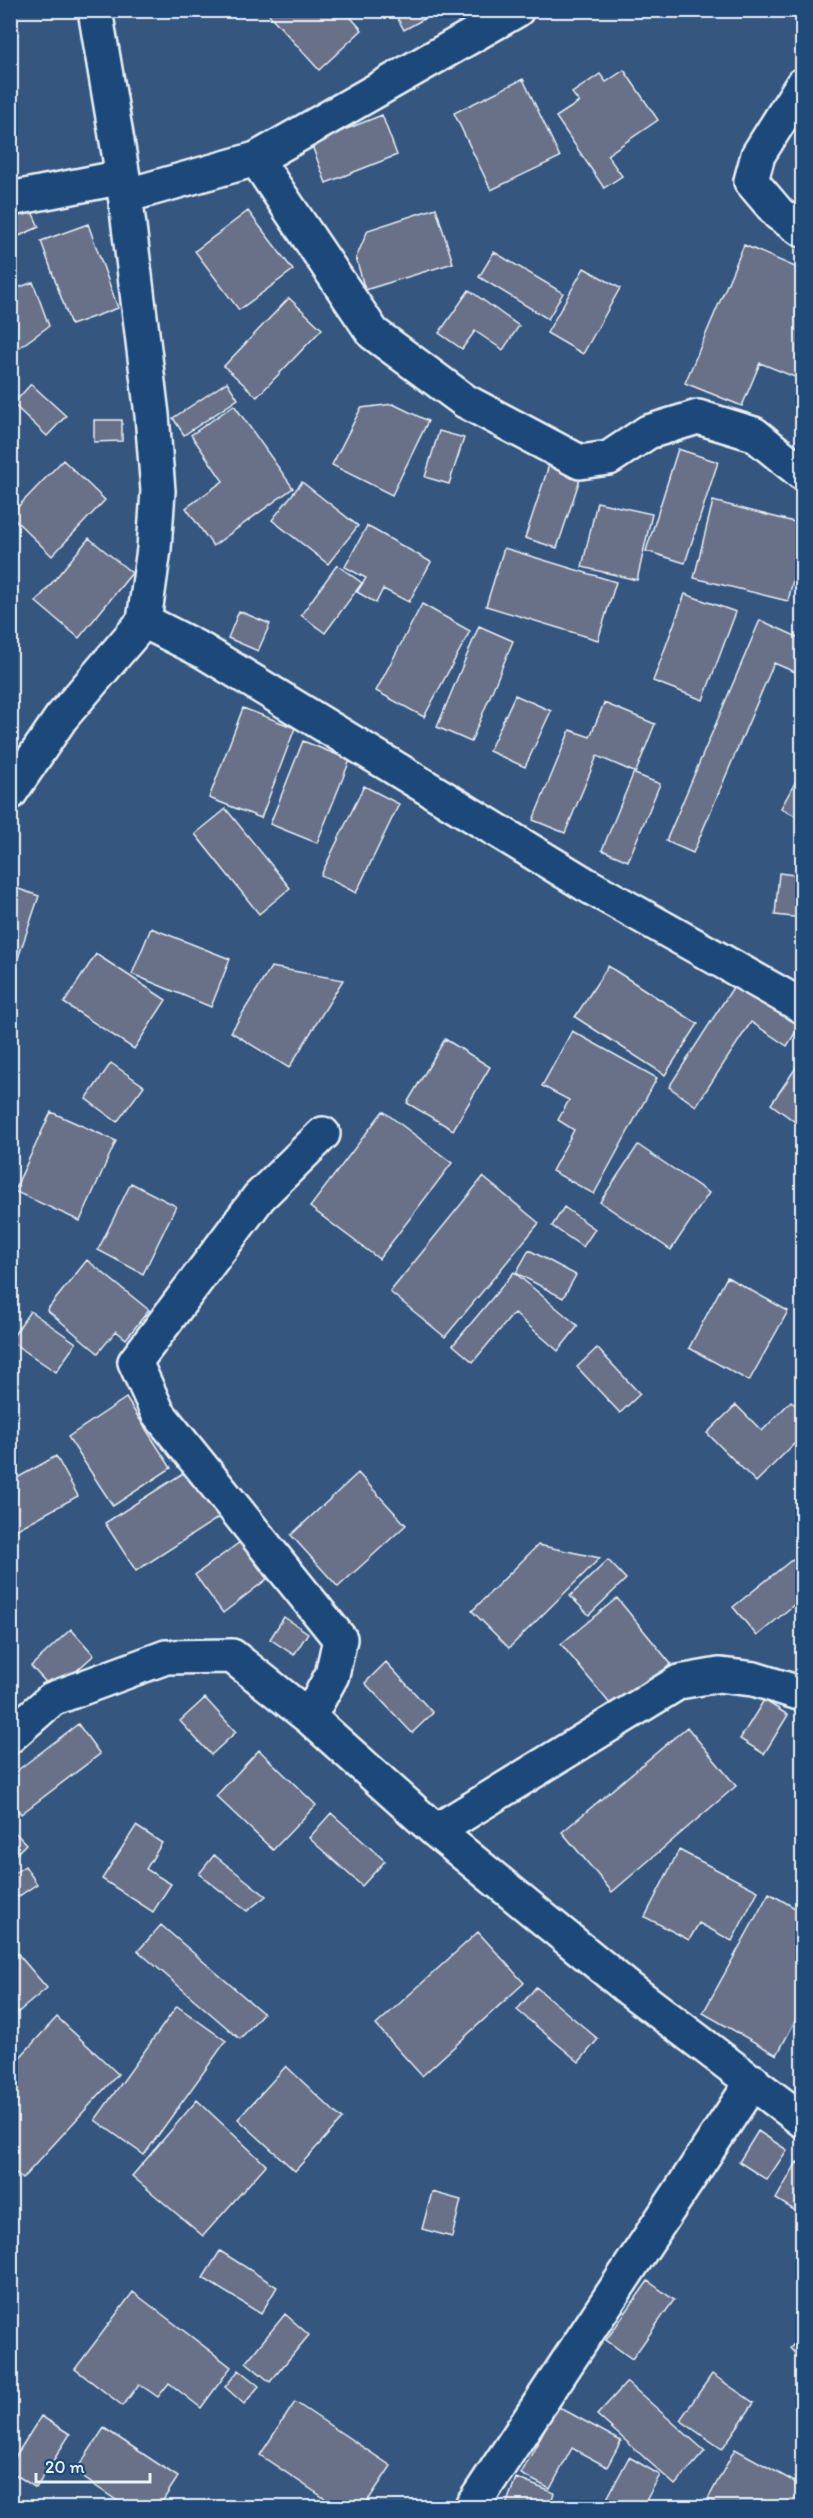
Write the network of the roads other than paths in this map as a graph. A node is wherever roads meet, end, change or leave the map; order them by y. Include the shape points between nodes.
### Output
1 (95, 10) edge
2 (517, 10) edge
3 (802, 85) edge
4 (256, 159) junction
5 (124, 187) junction
6 (10, 199) edge
7 (802, 230) edge
8 (802, 473) edge
9 (144, 621) junction
10 (10, 793) edge
11 (802, 1006) edge
12 (323, 1134) dead end
13 (802, 1694) edge
14 (309, 1717) junction
15 (12, 1729) edge
16 (436, 1831) junction
17 (753, 2081) junction
18 (802, 2120) edge
19 (471, 2508) edge

1 - 5 street
2 - 4 street
3 - 7 street via 758,155 751,181 779,214
4 - 5 street
4 - 8 street via 373,333 465,401 580,462 609,458 648,432 698,417 754,434
5 - 6 street
5 - 9 street via 158,491
9 - 10 street via 61,718
9 - 11 street via 203,651 585,884
12 - 14 street via 259,1197 135,1362 158,1413 340,1639 332,1675
13 - 16 street via 754,1679 719,1675 679,1682
14 - 15 street via 232,1656 166,1657 51,1699
14 - 16 street
16 - 17 street via 628,1988
17 - 18 street
17 - 19 street

